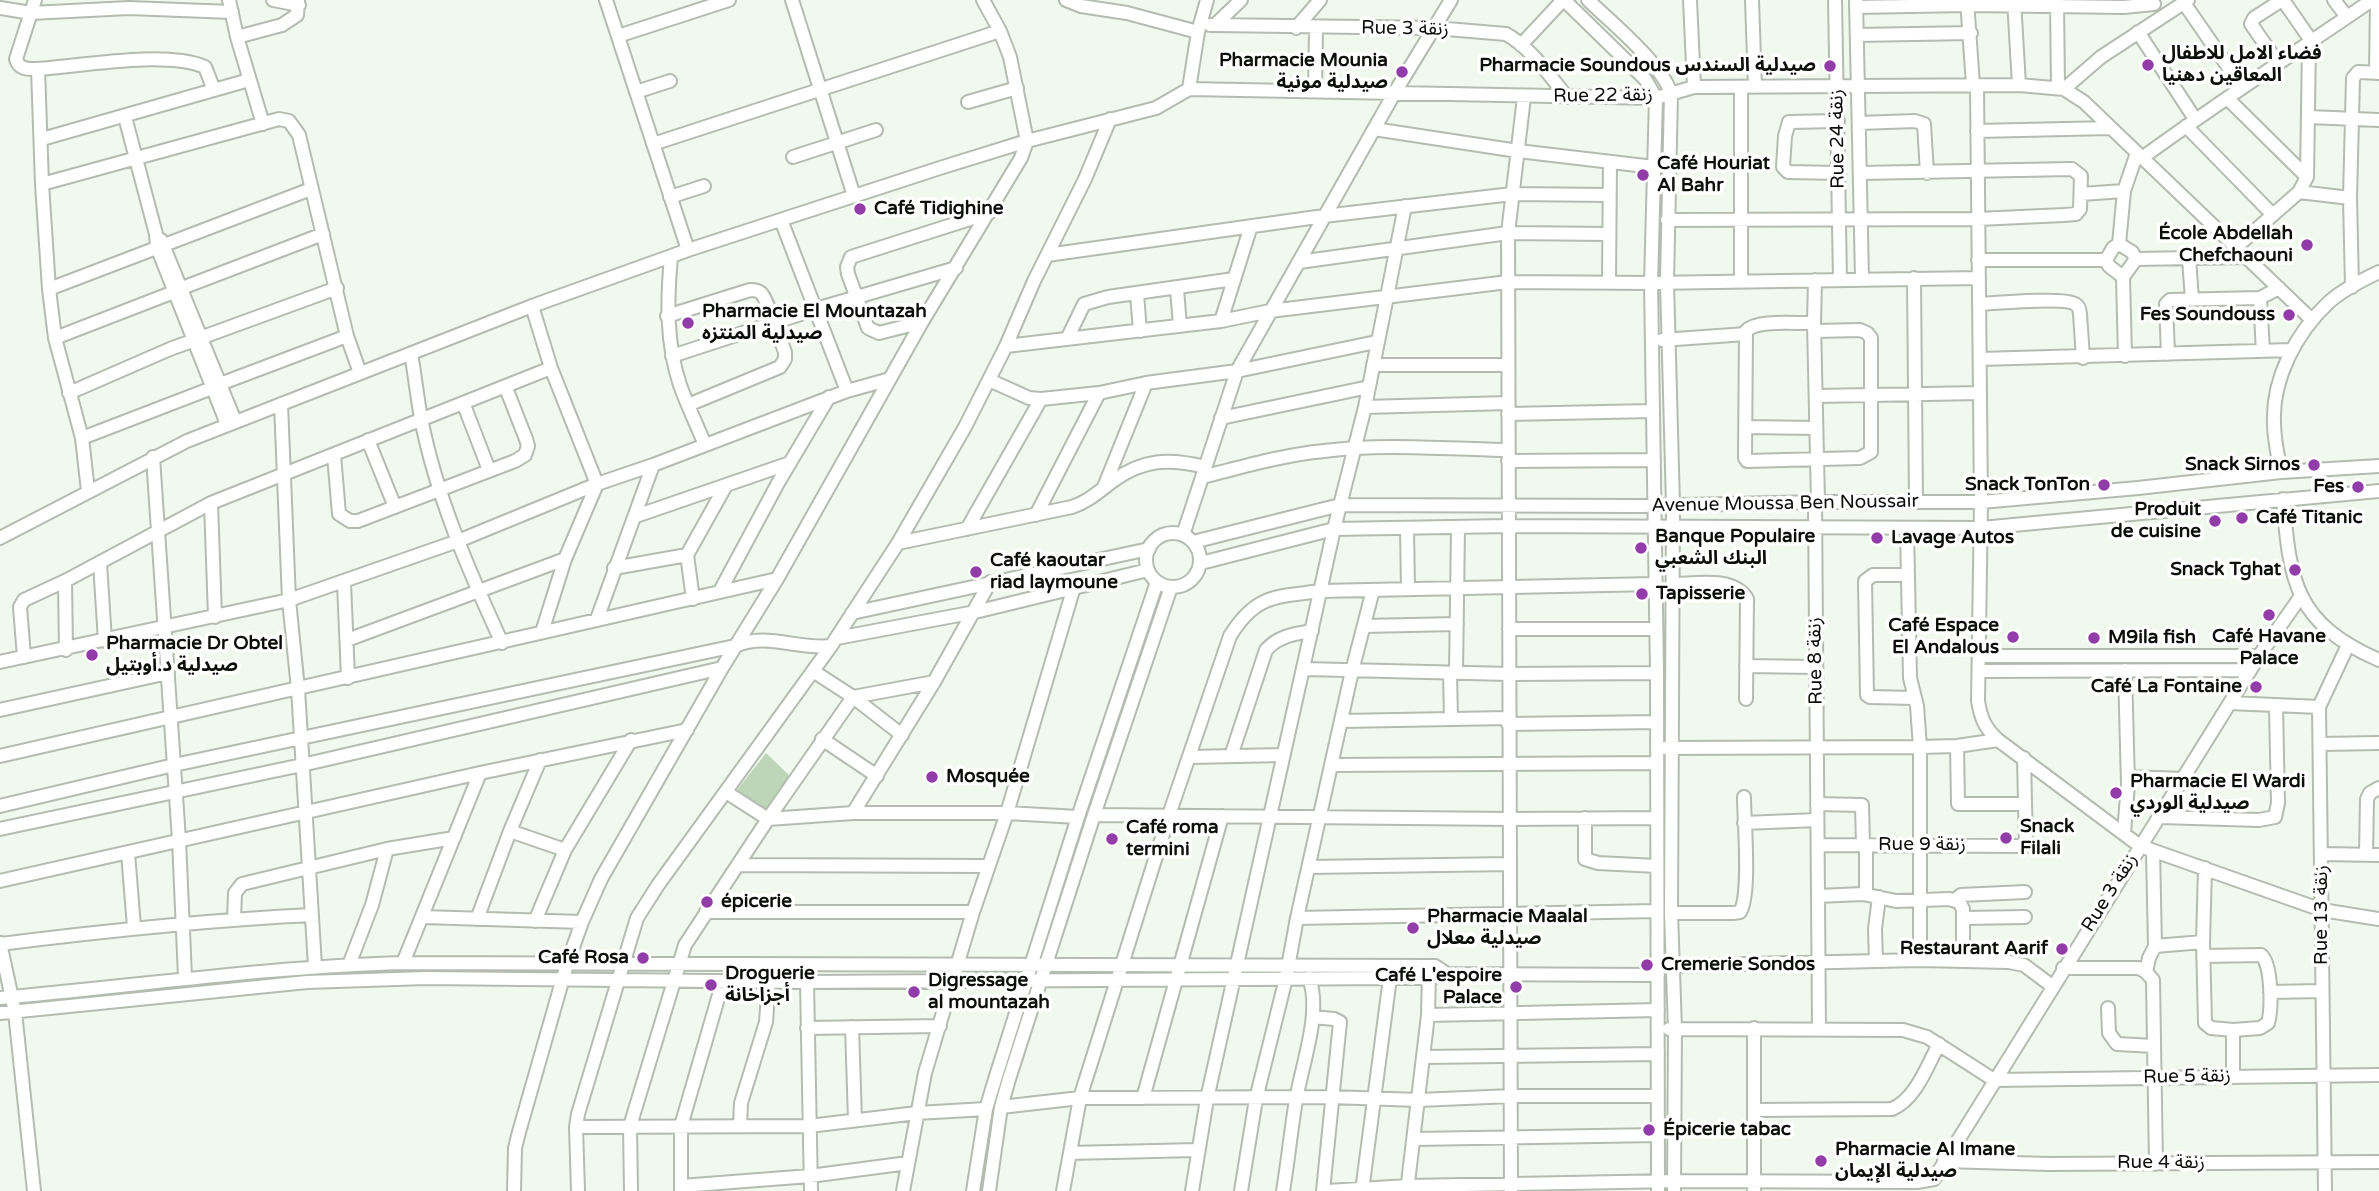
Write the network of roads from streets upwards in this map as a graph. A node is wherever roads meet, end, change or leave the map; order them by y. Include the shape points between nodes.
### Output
1 (36, 0) edge
2 (274, 0) edge
3 (607, 0) edge
4 (729, 0) edge
5 (792, 0) edge
6 (983, 0) edge
7 (1066, 0) edge
8 (1207, 0) edge
9 (1241, 0) edge
10 (1320, 0) edge
11 (1451, 0) edge
12 (1564, 0) edge
13 (1588, 0) edge
14 (1690, 0) edge
15 (1752, 0) edge
16 (1835, 0) edge
17 (2283, 0) edge
18 (2334, 0) edge
19 (2372, 0) edge
20 (2378, 0) edge
21 (2186, 1) edge
22 (298, 2) edge
23 (1967, 2) edge
24 (2154, 2) edge
25 (2014, 3) edge
26 (2057, 3) edge
27 (1856, 4) edge
28 (231, 6) edge
29 (0, 8) edge
30 (31, 13) junction
31 (2347, 17) junction
32 (2159, 19) junction
33 (1215, 25) junction
34 (1296, 28) junction
35 (1316, 28) junction
36 (1435, 28) junction
37 (1199, 29) junction
38 (1000, 31) junction
39 (2138, 32) junction
40 (1971, 33) junction
41 (1857, 35) junction
42 (618, 36) junction
43 (237, 37) junction
44 (2311, 42) junction
45 (1521, 45) junction
46 (2278, 63) junction
47 (38, 69) junction
48 (2377, 73) edge
49 (249, 80) junction
50 (670, 81) dead end
51 (1975, 85) junction
52 (2019, 85) junction
53 (1755, 86) junction
54 (1837, 86) junction
55 (2242, 86) junction
56 (1694, 87) junction
57 (1741, 87) junction
58 (1858, 87) junction
59 (1017, 88) junction
60 (2061, 88) junction
61 (1189, 89) junction
62 (214, 90) junction
63 (820, 90) junction
64 (1315, 90) junction
65 (636, 92) junction
66 (1395, 92) junction
67 (1671, 93) junction
68 (1524, 97) junction
69 (1567, 97) junction
70 (1656, 98) junction
71 (2227, 99) junction
72 (968, 102) dead end
73 (125, 117) junction
74 (2309, 117) junction
75 (1110, 119) junction
76 (2351, 119) junction
77 (2379, 120) edge
78 (1838, 121) junction
79 (2190, 122) junction
80 (1859, 123) junction
81 (263, 124) junction
82 (2110, 128) junction
83 (1374, 129) junction
84 (876, 130) dead end
85 (1977, 131) junction
86 (42, 139) junction
87 (1027, 141) junction
88 (837, 143) junction
89 (653, 144) junction
90 (1518, 151) junction
91 (2139, 155) junction
92 (793, 157) dead end
93 (135, 160) junction
94 (1611, 162) junction
95 (1654, 167) junction
96 (1977, 172) junction
97 (1839, 173) junction
98 (1860, 173) junction
99 (1927, 173) junction
100 (2307, 177) junction
101 (42, 184) junction
102 (704, 186) dead end
103 (311, 189) junction
104 (2124, 191) junction
105 (2299, 192) junction
106 (1512, 194) junction
107 (2081, 194) junction
108 (1609, 195) junction
109 (854, 196) junction
110 (670, 197) junction
111 (2350, 198) junction
112 (1405, 206) junction
113 (989, 213) junction
114 (2273, 215) junction
115 (1324, 216) junction
116 (1741, 218) junction
117 (1839, 218) junction
118 (1861, 218) junction
119 (1978, 219) junction
120 (781, 220) junction
121 (1667, 220) junction
122 (1251, 226) junction
123 (1508, 233) junction
124 (323, 234) junction
125 (1609, 234) junction
126 (159, 241) junction
127 (2119, 244) junction
128 (2235, 248) junction
129 (1397, 249) junction
130 (688, 250) junction
131 (1047, 255) junction
132 (671, 257) junction
133 (2246, 257) junction
134 (2189, 258) junction
135 (2136, 259) junction
136 (1978, 260) junction
137 (2106, 260) junction
138 (1299, 262) junction
139 (956, 268) junction
140 (2379, 272) edge
141 (2123, 277) junction
142 (1862, 278) junction
143 (1914, 278) junction
144 (1979, 278) junction
145 (1234, 279) junction
146 (1840, 279) junction
147 (1741, 280) junction
148 (1815, 280) junction
149 (1609, 281) junction
150 (1508, 282) junction
151 (1667, 282) junction
152 (1651, 284) junction
153 (2351, 287) junction
154 (337, 288) junction
155 (2279, 288) junction
156 (49, 289) junction
157 (1177, 289) junction
158 (178, 290) junction
159 (1137, 294) junction
160 (858, 296) junction
161 (1388, 297) junction
162 (2259, 298) junction
163 (2192, 299) junction
164 (1979, 304) junction
165 (532, 306) junction
166 (816, 309) junction
167 (1270, 312) junction
168 (667, 316) junction
169 (2312, 320) junction
170 (1222, 321) junction
171 (774, 322) junction
172 (922, 322) junction
173 (1180, 326) junction
174 (1814, 327) junction
175 (1140, 331) junction
176 (1746, 333) junction
177 (347, 336) junction
178 (55, 338) junction
179 (1067, 339) junction
180 (197, 340) junction
181 (1651, 340) junction
182 (1668, 340) junction
183 (1376, 342) junction
184 (1006, 346) junction
185 (2292, 350) junction
186 (2263, 351) junction
187 (411, 354) junction
188 (2168, 354) junction
189 (672, 356) junction
190 (2125, 356) junction
191 (2083, 358) junction
192 (1980, 359) junction
193 (1373, 365) junction
194 (1507, 365) junction
195 (551, 368) junction
196 (1237, 371) junction
197 (360, 373) junction
198 (890, 379) junction
199 (989, 380) junction
200 (1146, 383) junction
201 (216, 386) junction
202 (1369, 387) junction
203 (506, 388) junction
204 (847, 391) junction
205 (69, 393) junction
206 (1099, 393) junction
207 (1980, 393) junction
208 (1915, 394) junction
209 (1872, 395) junction
210 (1816, 396) junction
211 (830, 397) junction
212 (1041, 399) junction
213 (281, 404) junction
214 (464, 404) junction
215 (688, 405) junction
216 (1365, 407) junction
217 (1508, 408) junction
218 (1652, 411) junction
219 (1220, 418) junction
220 (421, 420) junction
221 (231, 422) junction
222 (1746, 428) junction
223 (1816, 428) junction
224 (82, 438) junction
225 (368, 440) junction
226 (705, 445) junction
227 (1356, 448) junction
228 (334, 455) junction
229 (1508, 455) junction
230 (153, 457) junction
231 (1817, 459) junction
232 (1654, 460) junction
233 (790, 463) junction
234 (653, 465) junction
235 (2379, 467) edge
236 (489, 470) junction
237 (1203, 472) junction
238 (2281, 472) junction
239 (283, 475) junction
240 (597, 484) junction
241 (725, 487) junction
242 (1104, 488) junction
243 (440, 490) junction
244 (88, 491) junction
245 (2379, 491) edge
246 (2283, 499) junction
247 (1916, 501) junction
248 (1816, 502) junction
249 (1981, 502) junction
250 (211, 503) junction
251 (1340, 505) junction
252 (1673, 505) junction
253 (1508, 506) junction
254 (1654, 506) junction
255 (395, 507) junction
256 (1036, 515) junction
257 (636, 516) junction
258 (1508, 526) junction
259 (1458, 527) junction
260 (1653, 527) junction
261 (1672, 527) junction
262 (1407, 528) junction
263 (1907, 528) junction
264 (1981, 528) junction
265 (967, 529) junction
266 (1334, 529) junction
267 (1815, 529) junction
268 (157, 530) junction
269 (0, 538) edge
270 (1188, 538) junction
271 (458, 541) junction
272 (898, 543) junction
273 (1149, 549) junction
274 (687, 555) junction
275 (565, 559) junction
276 (100, 563) junction
277 (1200, 563) junction
278 (614, 568) junction
279 (1148, 570) junction
280 (1908, 575) junction
281 (777, 579) junction
282 (65, 581) junction
283 (990, 582) junction
284 (1157, 582) junction
285 (344, 583) junction
286 (1654, 584) junction
287 (1672, 584) junction
288 (1074, 587) junction
289 (1171, 587) junction
290 (1508, 587) junction
291 (1457, 588) junction
292 (1408, 589) junction
293 (478, 590) junction
294 (1373, 590) junction
295 (720, 591) junction
296 (1321, 591) junction
297 (2301, 596) junction
298 (693, 598) junction
299 (289, 600) junction
300 (975, 612) junction
301 (852, 613) junction
302 (215, 617) junction
303 (597, 619) junction
304 (1457, 624) junction
305 (1364, 626) junction
306 (164, 628) junction
307 (1509, 629) junction
308 (1655, 629) junction
309 (1312, 631) junction
310 (542, 632) junction
311 (347, 640) junction
312 (104, 641) junction
313 (834, 642) junction
314 (502, 643) junction
315 (2348, 645) junction
316 (735, 646) junction
317 (66, 650) junction
318 (1979, 656) junction
319 (2259, 656) junction
320 (24, 657) junction
321 (2379, 660) edge
322 (0, 662) edge
323 (1746, 666) junction
324 (1816, 667) junction
325 (722, 668) junction
326 (1304, 669) junction
327 (2125, 670) junction
328 (2250, 670) junction
329 (813, 671) junction
330 (1352, 671) junction
331 (1979, 671) junction
332 (168, 673) junction
333 (1453, 673) junction
334 (1657, 673) junction
335 (1509, 674) junction
336 (348, 678) junction
337 (934, 682) junction
338 (298, 689) junction
339 (852, 697) junction
340 (1915, 698) junction
341 (1746, 699) dead end
342 (2230, 703) junction
343 (2276, 706) junction
344 (2319, 707) junction
345 (0, 709) edge
346 (171, 718) junction
347 (1451, 719) junction
348 (1341, 720) junction
349 (1508, 721) junction
350 (1657, 722) junction
351 (687, 730) junction
352 (902, 735) junction
353 (301, 738) junction
354 (631, 740) junction
355 (822, 740) junction
356 (1998, 740) junction
357 (2379, 743) edge
358 (2321, 744) junction
359 (1957, 746) junction
360 (1817, 747) junction
361 (1920, 747) junction
362 (1657, 748) junction
363 (1671, 748) junction
364 (1283, 754) junction
365 (1231, 755) junction
366 (0, 756) edge
367 (1190, 757) junction
368 (2024, 758) junction
369 (540, 760) junction
370 (1657, 763) junction
371 (174, 765) junction
372 (302, 765) junction
373 (1332, 765) junction
374 (1509, 765) junction
375 (480, 773) junction
376 (877, 776) junction
377 (2127, 777) junction
378 (2184, 779) junction
379 (2379, 788) edge
380 (176, 790) junction
381 (726, 792) junction
382 (1744, 797) dead end
383 (1817, 804) junction
384 (2025, 804) junction
385 (0, 806) edge
386 (853, 813) junction
387 (1007, 813) junction
388 (305, 814) junction
389 (1094, 815) junction
390 (1170, 815) junction
391 (1222, 816) junction
392 (1270, 816) junction
393 (1321, 816) junction
394 (1078, 817) junction
395 (2160, 817) junction
396 (1585, 818) junction
397 (1657, 818) junction
398 (768, 819) junction
399 (1510, 819) junction
400 (1817, 820) junction
401 (1744, 823) junction
402 (0, 830) edge
403 (510, 831) junction
404 (2124, 834) junction
405 (454, 838) junction
406 (179, 840) junction
407 (1818, 845) junction
408 (1864, 845) junction
409 (1918, 845) junction
410 (2140, 846) junction
411 (387, 849) junction
412 (565, 850) junction
413 (2153, 850) junction
414 (128, 853) junction
415 (2321, 854) junction
416 (2373, 855) edge
417 (738, 864) junction
418 (1510, 864) junction
419 (988, 866) junction
420 (1657, 866) junction
421 (1309, 867) junction
422 (2205, 868) junction
423 (310, 869) junction
424 (0, 881) edge
425 (2025, 892) dead end
426 (1818, 896) junction
427 (1873, 896) junction
428 (1919, 900) junction
429 (1955, 900) junction
430 (1657, 906) junction
431 (1671, 907) junction
432 (2322, 910) junction
433 (706, 912) junction
434 (973, 912) junction
435 (1509, 914) junction
436 (312, 915) junction
437 (423, 917) junction
438 (2025, 917) dead end
439 (1297, 918) junction
440 (1963, 918) junction
441 (234, 919) junction
442 (477, 919) junction
443 (2379, 919) edge
444 (535, 921) junction
445 (582, 922) junction
446 (183, 925) junction
447 (134, 927) junction
448 (2203, 942) junction
449 (0, 943) edge
450 (2155, 946) junction
451 (2204, 956) junction
452 (1920, 960) junction
453 (1875, 961) junction
454 (1963, 961) junction
455 (1818, 962) junction
456 (403, 963) junction
457 (567, 964) junction
458 (622, 964) junction
459 (1124, 964) junction
460 (1179, 964) junction
461 (349, 965) junction
462 (677, 965) junction
463 (1672, 965) junction
464 (315, 966) junction
465 (956, 966) junction
466 (1031, 966) junction
467 (1046, 966) junction
468 (1237, 966) junction
469 (2063, 968) junction
470 (1658, 970) junction
471 (1287, 972) junction
472 (1429, 972) junction
473 (2146, 972) junction
474 (1510, 975) junction
475 (186, 977) junction
476 (1309, 978) junction
477 (1390, 978) junction
478 (618, 979) junction
479 (673, 979) junction
480 (1119, 979) junction
481 (1234, 979) junction
482 (564, 980) junction
483 (953, 980) junction
484 (1027, 980) junction
485 (1042, 980) junction
486 (1175, 980) junction
487 (723, 981) junction
488 (769, 981) junction
489 (807, 982) junction
490 (2052, 986) junction
491 (2322, 991) junction
492 (2270, 992) junction
493 (6, 997) edge
494 (2108, 1008) dead end
495 (1658, 1010) junction
496 (15, 1012) junction
497 (0, 1013) edge
498 (1510, 1013) junction
499 (1428, 1015) junction
500 (1313, 1017) junction
501 (940, 1026) junction
502 (852, 1027) junction
503 (807, 1028) junction
504 (1754, 1028) junction
505 (1819, 1028) junction
506 (1658, 1029) junction
507 (1675, 1029) junction
508 (2233, 1030) junction
509 (1939, 1044) junction
510 (2154, 1046) junction
511 (1511, 1054) junction
512 (1658, 1054) junction
513 (1424, 1057) junction
514 (2322, 1075) junction
515 (2379, 1075) edge
516 (2233, 1076) junction
517 (2154, 1077) junction
518 (1994, 1080) junction
519 (1512, 1096) junction
520 (1658, 1096) junction
521 (1331, 1097) junction
522 (1080, 1098) junction
523 (1143, 1098) junction
524 (1256, 1098) junction
525 (1296, 1098) junction
526 (1375, 1098) junction
527 (1207, 1099) junction
528 (1419, 1100) junction
529 (1001, 1107) junction
530 (986, 1109) junction
531 (1755, 1110) junction
532 (917, 1114) junction
533 (856, 1120) junction
534 (630, 1126) junction
535 (681, 1126) junction
536 (740, 1126) junction
537 (809, 1126) junction
538 (576, 1127) junction
539 (1658, 1135) junction
540 (1511, 1138) junction
541 (1414, 1139) junction
542 (1197, 1150) junction
543 (1070, 1153) junction
544 (1944, 1161) junction
545 (2324, 1161) junction
546 (2379, 1162) edge
547 (908, 1163) junction
548 (2156, 1164) junction
549 (810, 1177) junction
550 (1658, 1186) edge
551 (1674, 1186) edge
552 (1754, 1186) edge
553 (1511, 1188) edge
554 (681, 1189) edge
555 (1407, 1189) edge
556 (1362, 1190) edge
557 (34, 1191) edge
558 (514, 1191) edge
559 (578, 1191) edge
560 (631, 1191) edge
561 (811, 1191) edge
562 (903, 1191) edge
563 (973, 1191) edge
564 (989, 1191) edge
565 (1063, 1191) edge
566 (1192, 1191) edge
567 (1241, 1191) edge
568 (1283, 1191) edge
569 (1325, 1191) edge
570 (2325, 1191) edge

1 - 30 street
2 - 22 street
3 - 42 street
4 - 42 street
5 - 63 street
6 - 38 street
7 - 37 street
8 - 37 street
9 - 33 street
10 - 34 street
11 - 36 street
12 - 45 street
12 - 70 street via 1645,79
13 - 67 street via 1648,59
14 - 56 street
15 - 53 street
16 - 54 street, Rue 24 زنقة
17 - 44 street
17 - 46 street via 2251,24
18 - 31 street
19 - 31 street
20 - 48 street
21 - 32 street
21 - 55 street
22 - 43 street via 297,15 288,22
23 - 25 street
23 - 27 street
23 - 40 street
24 - 26 street via 2124,7
24 - 32 street
25 - 26 street
25 - 52 street
26 - 60 street
27 - 41 street, Rue 24 زنقة
28 - 30 street
28 - 43 street
29 - 30 street
30 - 47 street via 16,59 23,68
31 - 44 street
32 - 39 street
33 - 34 street, Rue 3 زنقة
33 - 37 street
34 - 35 street, Rue 3 زنقة
35 - 36 street, Rue 3 زنقة
35 - 64 street
36 - 45 street, Rue 3 زنقة via 1506,34
36 - 66 street
37 - 61 street
38 - 59 street
38 - 63 street
39 - 60 street
39 - 79 street
40 - 41 street
40 - 51 street
41 - 58 street, Rue 24 زنقة
42 - 65 street
43 - 49 street
44 - 46 street
44 - 74 street
45 - 69 street, Rue 3 زنقة
46 - 55 street
47 - 62 street via 181,61 205,67
47 - 86 street
48 - 76 street via 2353,75
49 - 62 street
49 - 81 street
50 - 65 street
51 - 52 street, Rue 22 زنقة
51 - 58 street, Rue 22 زنقة
51 - 85 street
52 - 60 street, Rue 22 زنقة
53 - 54 street, Rue 22 زنقة
53 - 57 street, Rue 22 زنقة
54 - 58 street, Rue 22 زنقة
54 - 78 street, Rue 24 زنقة
55 - 71 street
56 - 57 street, Rue 22 زنقة
56 - 67 street, Rue 22 زنقة
57 - 116 street
58 - 80 street, Rue 24 زنقة
59 - 72 street
59 - 87 street
60 - 82 street via 2078,97
61 - 64 street, Rue 22 زنقة
61 - 75 street via 1156,108
62 - 73 street
63 - 88 street
63 - 89 street
64 - 66 street, Rue 22 زنقة
65 - 89 street
66 - 68 street, Rue 22 زنقة
66 - 83 street
67 - 70 street, Rue 22 زنقة
67 - 121 street
68 - 69 street, Rue 22 زنقة
68 - 90 street
69 - 70 street, Rue 22 زنقة
70 - 95 street
71 - 79 street
71 - 100 street
73 - 86 street
73 - 93 street
74 - 76 street
74 - 100 street
75 - 87 street
75 - 131 street
76 - 77 street
76 - 111 street
78 - 97 street, Rue 24 زنقة
78 - 97 street via 1789,122 1783,167 1788,172
79 - 91 street
79 - 114 street
80 - 98 street, Rue 24 زنقة
80 - 99 street via 1922,122
81 - 93 street
81 - 103 street via 279,118 294,125
82 - 85 street
82 - 91 street
83 - 90 street
83 - 115 street
84 - 88 street
85 - 96 street
86 - 101 street
87 - 109 street
87 - 113 street
88 - 92 street
88 - 109 street
89 - 110 street
90 - 94 street
90 - 106 street
91 - 104 street
91 - 128 street
93 - 101 street
93 - 126 street
94 - 95 street
94 - 108 street
95 - 152 street
96 - 99 street
96 - 107 street via 2072,169 2081,176
96 - 119 street
97 - 117 street, Rue 24 زنقة
98 - 99 street
98 - 118 street, Rue 24 زنقة
100 - 105 street
101 - 156 street
102 - 110 street
103 - 124 street
103 - 126 street
104 - 107 street
104 - 127 street
105 - 111 street
105 - 114 street
106 - 108 street
106 - 112 street
106 - 123 street
107 - 119 street via 2076,214
108 - 125 street
109 - 120 street
110 - 130 street
111 - 153 street
112 - 115 street
112 - 129 street
113 - 139 street
113 - 160 street via 851,257 848,274
114 - 128 street
115 - 122 street
115 - 138 street
116 - 117 street
116 - 121 street
116 - 147 street
117 - 118 street
117 - 146 street, Rue 24 زنقة
118 - 119 street
118 - 142 street, Rue 24 زنقة
119 - 136 street
120 - 130 street
120 - 166 street
121 - 151 street
122 - 131 street
122 - 145 street
123 - 125 street
123 - 129 street
123 - 150 street
124 - 154 street
124 - 158 street
125 - 149 street
126 - 156 street
126 - 158 street
127 - 135 street
127 - 137 street
128 - 133 street
129 - 138 street
129 - 161 street
130 - 132 street
131 - 184 street
132 - 165 street
132 - 168 street
133 - 134 street
133 - 155 street
134 - 135 street
134 - 163 street
135 - 141 street
136 - 137 street
136 - 144 street
137 - 141 street
138 - 167 street
139 - 160 street
139 - 172 street
140 - 153 street
141 - 190 street
142 - 143 street
142 - 146 street
143 - 144 street
143 - 208 street
144 - 164 street
145 - 157 street
145 - 170 street
146 - 148 street
147 - 148 street
147 - 151 street
148 - 174 street, Rue 8 زنقة
149 - 150 street
149 - 152 street
150 - 161 street
150 - 194 street
151 - 152 street
151 - 182 street
152 - 181 street
153 - 169 street
154 - 177 street
154 - 180 street
155 - 162 street
155 - 169 street
156 - 178 street
157 - 159 street
157 - 173 street
158 - 178 street
158 - 180 street
159 - 175 street
159 - 179 street via 1084,304
160 - 166 street
160 - 172 street via 865,323 873,332
161 - 167 street
161 - 183 street
162 - 163 street
162 - 186 street
163 - 188 street via 2166,304
164 - 191 street via 2074,303 2079,307
164 - 192 street
165 - 187 street
165 - 195 street
166 - 171 street
166 - 204 street
167 - 170 street
167 - 196 street
168 - 171 street via 750,290 761,293
168 - 189 street
169 - 185 street
170 - 173 street
171 - 189 street
171 - 215 street via 785,352 780,367
172 - 198 street
173 - 175 street
174 - 176 street via 1762,324 1751,326
174 - 209 street via 1867,333 1872,347
174 - 210 street, Rue 8 زنقة
175 - 179 street
176 - 182 street
176 - 222 street
177 - 197 street
177 - 201 street
178 - 205 street
179 - 184 street
180 - 201 street
180 - 205 street
181 - 182 street
181 - 218 street
182 - 252 street
183 - 193 street
183 - 196 street
184 - 199 street
185 - 186 street
185 - 238 street via 2280,381 2273,422
186 - 188 street
187 - 197 street
187 - 220 street
188 - 190 street
189 - 215 street
190 - 191 street
191 - 192 street
192 - 207 street
193 - 194 street
193 - 202 street
194 - 217 street
195 - 203 street
195 - 240 street
196 - 200 street
196 - 219 street
197 - 213 street
198 - 204 street
198 - 281 street
199 - 212 street
199 - 272 street
200 - 206 street
200 - 242 street
201 - 221 street
201 - 224 street
202 - 216 street
202 - 219 street
203 - 214 street
203 - 236 street via 527,450 522,458
204 - 211 street
205 - 224 street
206 - 212 street
206 - 256 street
207 - 208 street
207 - 249 street
208 - 209 street
208 - 247 street
209 - 210 street
209 - 231 street via 1871,452 1860,458
210 - 223 street, Rue 8 زنقة
211 - 226 street
211 - 233 street
212 - 265 street
213 - 221 street
213 - 239 street
214 - 220 street
214 - 236 street
215 - 226 street
216 - 217 street
216 - 227 street
217 - 218 street
217 - 229 street
218 - 232 street
219 - 237 street
220 - 225 street
220 - 243 street
221 - 230 street
222 - 223 street
222 - 231 street via 1747,461
223 - 231 street, Rue 8 زنقة
224 - 244 street
225 - 228 street
225 - 255 street
226 - 234 street
227 - 229 street
227 - 237 street
227 - 251 street
228 - 239 street
228 - 255 street via 343,519 358,521
229 - 232 street
229 - 253 street
230 - 244 street
230 - 268 street
231 - 248 street, Rue 8 زنقة
232 - 254 street
233 - 241 street
233 - 295 street
234 - 240 street
234 - 257 street
235 - 238 street, Avenue Moussa Ben Noussair
236 - 243 street
237 - 242 street via 1174,461 1150,463
237 - 270 street
238 - 249 street, Avenue Moussa Ben Noussair
239 - 250 street
239 - 299 street
240 - 271 street
240 - 275 street
241 - 257 street
241 - 274 street
242 - 256 street via 1088,501
243 - 255 street
243 - 271 street
244 - 269 street
245 - 246 street, Avenue Moussa Ben Noussair
246 - 264 street, Avenue Moussa Ben Noussair
246 - 297 street via 2288,558
247 - 248 street, Avenue Moussa Ben Noussair
247 - 249 street, Avenue Moussa Ben Noussair
248 - 252 street, Avenue Moussa Ben Noussair
248 - 267 street, Rue 8 زنقة
249 - 264 street
250 - 268 street
250 - 302 street
251 - 253 street, Avenue Moussa Ben Noussair
251 - 266 street
251 - 270 street, Avenue Moussa Ben Noussair
252 - 254 street, Avenue Moussa Ben Noussair
252 - 261 street
253 - 254 street, Avenue Moussa Ben Noussair
253 - 258 street
254 - 260 street
256 - 265 street
257 - 278 street
258 - 259 street, Avenue Moussa Ben Noussair
258 - 260 street, Avenue Moussa Ben Noussair
258 - 290 street
259 - 262 street, Avenue Moussa Ben Noussair
259 - 291 street
260 - 261 street, Avenue Moussa Ben Noussair
260 - 286 street
261 - 267 street, Avenue Moussa Ben Noussair
261 - 287 street
262 - 266 street, Avenue Moussa Ben Noussair
262 - 292 street
263 - 264 street, Avenue Moussa Ben Noussair
263 - 267 street, Avenue Moussa Ben Noussair
263 - 280 street
264 - 318 street
265 - 272 street
266 - 277 street, Avenue Moussa Ben Noussair
266 - 296 street
267 - 324 street, Rue 8 زنقة
268 - 276 street
268 - 306 street
270 - 273 street via 1166,534
270 - 277 street via 1199,551
271 - 285 street
271 - 293 street
272 - 301 street
273 - 279 street
273 - 283 street
274 - 278 street
274 - 298 street
275 - 293 street
275 - 310 street
276 - 282 street
276 - 312 street
277 - 289 street via 1191,581
278 - 303 street
279 - 284 street
279 - 288 street
280 - 340 street via 1910,678
280 - 340 street via 1870,576 1865,581 1867,695
281 - 295 street
281 - 316 street
282 - 317 street
282 - 320 street via 22,602
283 - 300 street
283 - 301 street
284 - 289 street
284 - 394 street
285 - 299 street
285 - 311 street
286 - 290 street
286 - 308 street
287 - 323 street via 1725,584 1744,593
287 - 363 street
288 - 300 street
288 - 387 street
289 - 389 street
290 - 291 street
290 - 307 street
291 - 292 street
291 - 304 street
292 - 294 street
293 - 311 street
293 - 314 street
294 - 296 street
294 - 305 street
295 - 298 street
296 - 309 street
296 - 367 street via 1269,599 1244,614 1230,636
297 - 315 street via 2323,625
297 - 319 street, Rue 3 زنقة
298 - 303 street
299 - 302 street
299 - 338 street
300 - 313 street
300 - 337 street
301 - 313 street
302 - 306 street
303 - 310 street
304 - 305 street
304 - 333 street
305 - 330 street
306 - 312 street
306 - 332 street
307 - 308 street
307 - 335 street
308 - 334 street
309 - 326 street
309 - 365 street via 1284,636 1266,650
310 - 314 street
311 - 336 street
312 - 317 street
313 - 316 street via 820,647 765,639
313 - 329 street
314 - 336 street
315 - 321 street
315 - 344 street, Rue 13 زنقة
316 - 325 street
316 - 353 street
317 - 320 street
318 - 319 street
318 - 331 street
319 - 328 street, Rue 3 زنقة
320 - 322 street
323 - 324 street
323 - 341 street
324 - 360 street, Rue 8 زنقة
325 - 351 street
325 - 372 street
326 - 330 street
326 - 364 street
327 - 328 street
327 - 331 street
327 - 377 street
328 - 342 street, Rue 3 زنقة
329 - 339 street
329 - 381 street
330 - 333 street
330 - 348 street
331 - 356 street via 1981,719
332 - 345 street
332 - 346 street
333 - 335 street
333 - 347 street
334 - 335 street
334 - 350 street
335 - 349 street
336 - 338 street
337 - 339 street
337 - 352 street
338 - 346 street
338 - 353 street
339 - 352 street
339 - 355 street
340 - 361 street
342 - 343 street
342 - 378 street, Rue 3 زنقة
343 - 344 street
343 - 395 street via 2275,817
344 - 358 street, Rue 13 زنقة
346 - 366 street
346 - 371 street
347 - 348 street
347 - 349 street
348 - 373 street
349 - 350 street
349 - 374 street
350 - 362 street
351 - 354 street
351 - 445 street via 612,858
352 - 376 street
353 - 371 street
353 - 372 street
354 - 369 street
354 - 412 street
355 - 376 street
355 - 398 street
356 - 359 street
356 - 368 street
357 - 358 street
358 - 415 street, Rue 13 زنقة
359 - 361 street
359 - 384 street via 1958,804
360 - 361 street
360 - 363 street
360 - 383 street, Rue 8 زنقة
361 - 409 street
362 - 363 street
362 - 370 street
363 - 431 street
364 - 365 street
364 - 392 street
365 - 367 street
367 - 390 street
368 - 384 street
368 - 404 street
369 - 375 street
369 - 403 street
370 - 374 street
370 - 397 street
371 - 380 street
371 - 385 street
372 - 380 street
372 - 388 street
373 - 374 street
373 - 393 street
374 - 399 street
375 - 388 street
375 - 405 street
376 - 386 street
377 - 378 street
377 - 404 street
378 - 395 street, Rue 3 زنقة
379 - 416 street via 2367,799
380 - 402 street
380 - 406 street
381 - 398 street
381 - 458 street via 645,904
382 - 401 street
383 - 400 street, Rue 8 زنقة
383 - 408 street via 1862,805
384 - 409 street, Rue 9 زنقة via 2026,846
386 - 387 street
386 - 398 street
387 - 394 street
387 - 419 street
388 - 406 street
388 - 423 street
389 - 390 street
389 - 467 street
390 - 391 street
390 - 459 street
391 - 392 street
391 - 460 street
392 - 393 street
392 - 468 street
393 - 399 street
393 - 421 street
394 - 466 street
395 - 410 street, Rue 3 زنقة
396 - 397 street
396 - 399 street
396 - 420 street via 1585,859
397 - 420 street
398 - 417 street
399 - 418 street
400 - 401 street
400 - 407 street, Rue 8 زنقة
401 - 431 street via 1745,898 1740,912
403 - 412 street
403 - 442 street
404 - 410 street
405 - 411 street
405 - 437 street
406 - 414 street
406 - 446 street
407 - 408 street, Rue 9 زنقة
407 - 426 street, Rue 8 زنقة
408 - 409 street, Rue 9 زنقة
408 - 427 street
409 - 428 street
410 - 413 street
410 - 469 street, Rue 3 زنقة
411 - 423 street
411 - 461 street
412 - 444 street
413 - 422 street
413 - 450 street
414 - 424 street
414 - 447 street
415 - 416 street
415 - 432 street, Rue 13 زنقة
417 - 419 street
417 - 433 street
418 - 421 street
418 - 435 street
419 - 434 street
420 - 430 street
421 - 439 street
422 - 432 street
422 - 448 street
423 - 436 street
423 - 441 street via 242,884 235,893
425 - 429 street via 1961,895
426 - 427 street
426 - 455 street, Rue 8 زنقة
427 - 428 street
427 - 453 street
428 - 429 street
428 - 452 street
429 - 440 street
430 - 431 street
430 - 435 street
430 - 470 street
431 - 463 street
432 - 443 street
432 - 491 street, Rue 13 زنقة
433 - 434 street
433 - 462 street
434 - 465 street
435 - 439 street
435 - 474 street
436 - 441 street
436 - 464 street
437 - 442 street
437 - 456 street
438 - 440 street
439 - 471 street
440 - 454 street
441 - 446 street
442 - 444 street
444 - 445 street
445 - 457 street
446 - 447 street
446 - 475 street
447 - 449 street
448 - 450 street
448 - 451 street
449 - 493 street
450 - 473 street
451 - 492 street via 2261,955 2267,962
451 - 508 street via 2206,1025
452 - 453 street
452 - 454 street
453 - 455 street
454 - 490 street via 2024,965
455 - 463 street
455 - 505 street, Rue 8 زنقة
456 - 457 street
456 - 461 street
457 - 458 street
457 - 482 street
458 - 462 street
458 - 478 street
459 - 460 street
459 - 467 street
459 - 480 street
460 - 468 street
460 - 486 street
461 - 464 street
462 - 465 street
462 - 479 street
463 - 470 street
463 - 507 street
464 - 475 street
465 - 466 street
465 - 483 street
466 - 467 street
466 - 484 street
467 - 485 street
468 - 471 street
468 - 481 street
469 - 473 street via 2130,967
469 - 490 street, Rue 3 زنقة
470 - 474 street
470 - 495 street
471 - 472 street
471 - 476 street
471 - 481 street
471 - 524 street
472 - 474 street
472 - 477 street
472 - 499 street
473 - 510 street via 2153,980
474 - 498 street
475 - 493 street
476 - 477 street
476 - 500 street
477 - 526 street
478 - 479 street
478 - 482 street
478 - 538 street
479 - 487 street
479 - 534 street
480 - 485 street
480 - 486 street
480 - 522 street
481 - 486 street
481 - 527 street
482 - 496 street via 307,982
482 - 558 street via 515,1148
483 - 484 street
483 - 489 street
483 - 501 street
484 - 485 street
484 - 530 street
485 - 529 street
486 - 523 street
487 - 488 street
487 - 535 street
488 - 489 street
488 - 536 street via 766,1022 741,1103
489 - 503 street
490 - 518 street, Rue 3 زنقة
491 - 492 street
491 - 514 street, Rue 13 زنقة
492 - 508 street via 2270,1019 2265,1026
493 - 496 street
494 - 510 street via 2109,1033 2116,1045
495 - 498 street
495 - 506 street
496 - 497 street
496 - 557 street
498 - 499 street
498 - 511 street
499 - 513 street
500 - 521 street via 1340,1022
500 - 525 street
501 - 502 street
501 - 532 street
502 - 503 street
502 - 533 street
503 - 537 street
504 - 505 street
504 - 507 street
504 - 531 street
505 - 509 street via 1903,1030
506 - 507 street
506 - 512 street
507 - 551 street
508 - 516 street
509 - 518 street
509 - 531 street via 1915,1087 1892,1109
510 - 517 street
511 - 512 street
511 - 513 street
511 - 519 street
512 - 520 street
513 - 528 street
514 - 515 street, Rue 5 زنقة
514 - 516 street, Rue 5 زنقة
514 - 545 street, Rue 13 زنقة
516 - 517 street, Rue 5 زنقة
517 - 518 street, Rue 5 زنقة
517 - 548 street
518 - 544 street, Rue 3 زنقة
519 - 520 street
519 - 528 street
519 - 540 street
520 - 539 street
521 - 525 street
521 - 526 street
521 - 569 street
522 - 523 street
522 - 529 street
522 - 543 street
523 - 527 street
524 - 525 street
524 - 527 street
524 - 567 street
525 - 568 street
526 - 528 street
526 - 556 street
527 - 542 street
528 - 541 street
529 - 564 street
530 - 532 street
530 - 563 street
531 - 552 street
532 - 533 street
532 - 547 street
533 - 537 street
534 - 535 street
534 - 538 street
534 - 560 street
535 - 536 street
535 - 554 street
536 - 537 street
537 - 549 street
538 - 559 street
539 - 540 street
539 - 550 street
540 - 541 street
540 - 553 street
541 - 555 street
542 - 543 street
542 - 566 street
543 - 565 street
544 - 548 street, Rue 4 زنقة
544 - 552 street, Rue 3 زنقة via 1934,1178 1917,1182
545 - 546 street, Rue 4 زنقة
545 - 548 street, Rue 4 زنقة
545 - 570 street, Rue 13 زنقة
547 - 549 street
547 - 562 street
549 - 554 street
549 - 561 street
550 - 551 street
550 - 553 street
551 - 552 street
553 - 555 street
555 - 556 street
556 - 569 street

